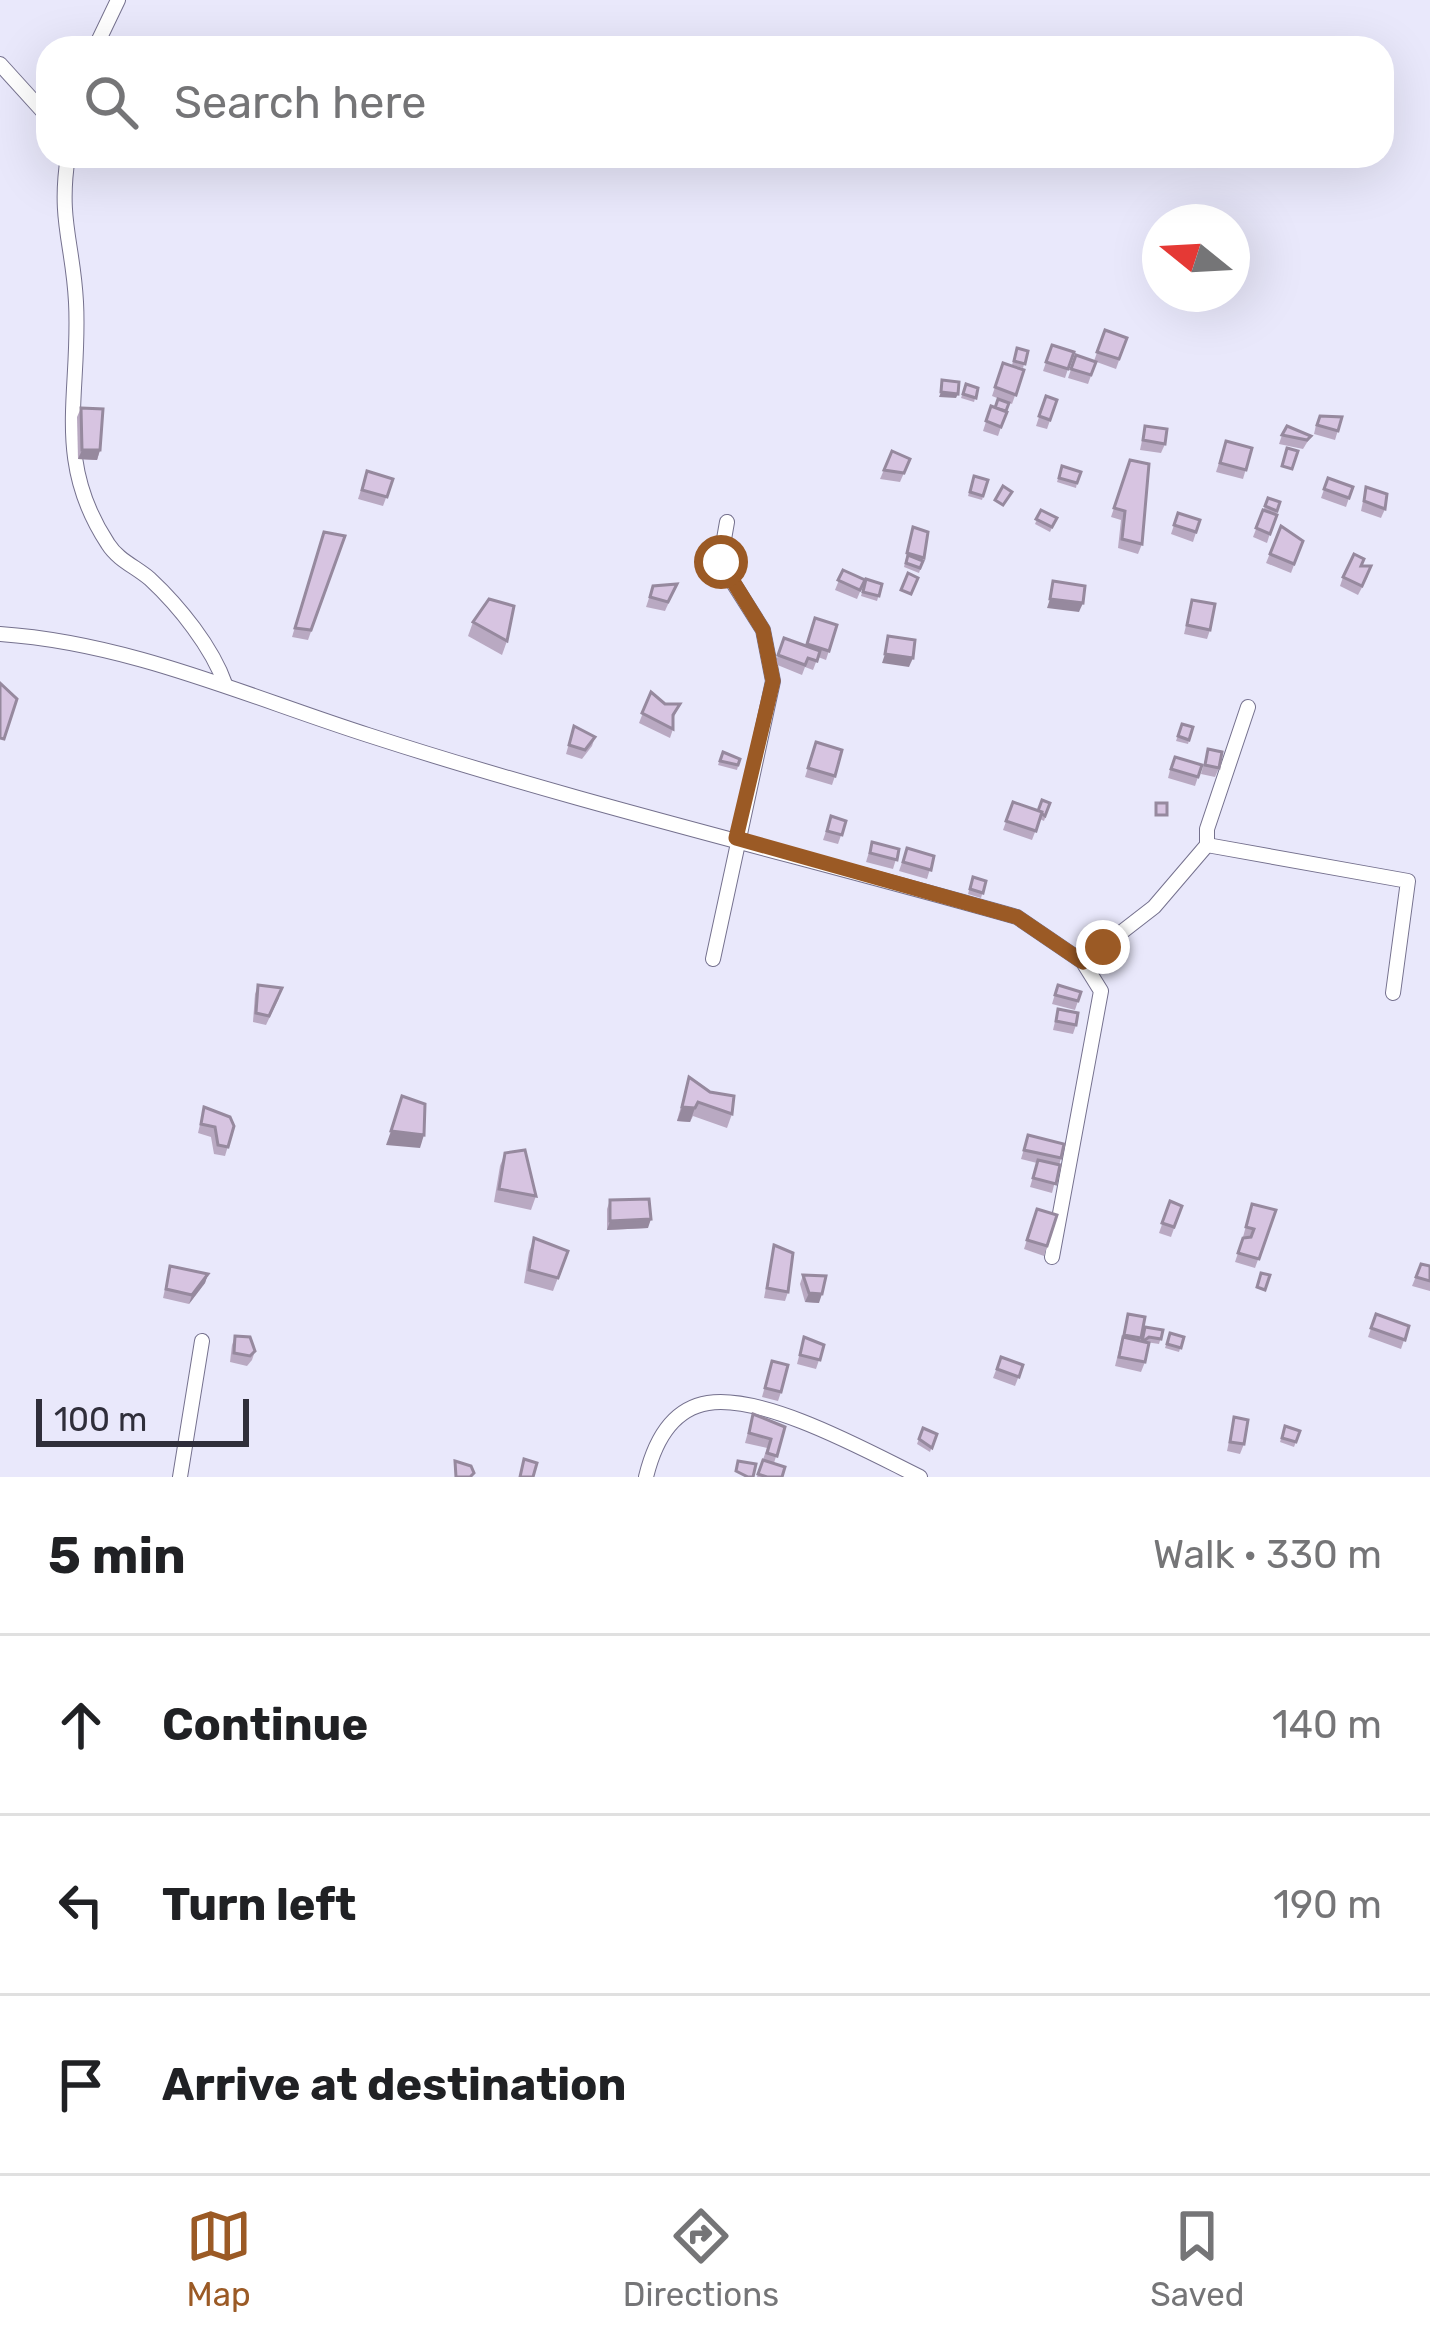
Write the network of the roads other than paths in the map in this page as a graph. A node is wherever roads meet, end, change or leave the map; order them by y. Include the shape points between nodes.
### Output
1 (118, 0) edge
2 (101, 36) edge
3 (0, 64) edge
4 (36, 103) edge
5 (66, 168) edge
6 (727, 522) dead end
7 (0, 634) edge
8 (225, 684) junction
9 (1249, 707) dead end
10 (736, 838) junction
11 (1207, 845) junction
12 (713, 958) dead end
13 (1083, 962) junction
14 (1393, 993) dead end
15 (1052, 1258) dead end
16 (202, 1341) dead end
17 (180, 1477) edge
18 (646, 1477) edge
19 (920, 1477) edge

1 - 2 street
3 - 4 street
5 - 8 street via 75,467 111,550 150,579 218,662
6 - 10 street via 721,562 763,630 773,681
7 - 8 street via 64,642
8 - 10 street via 368,736
9 - 11 street
10 - 12 street
10 - 13 street via 1017,917
11 - 13 street via 1154,907
11 - 14 street via 1408,880
13 - 15 street via 1101,991
16 - 17 street
18 - 19 street via 652,1450 674,1419 707,1403 750,1406

